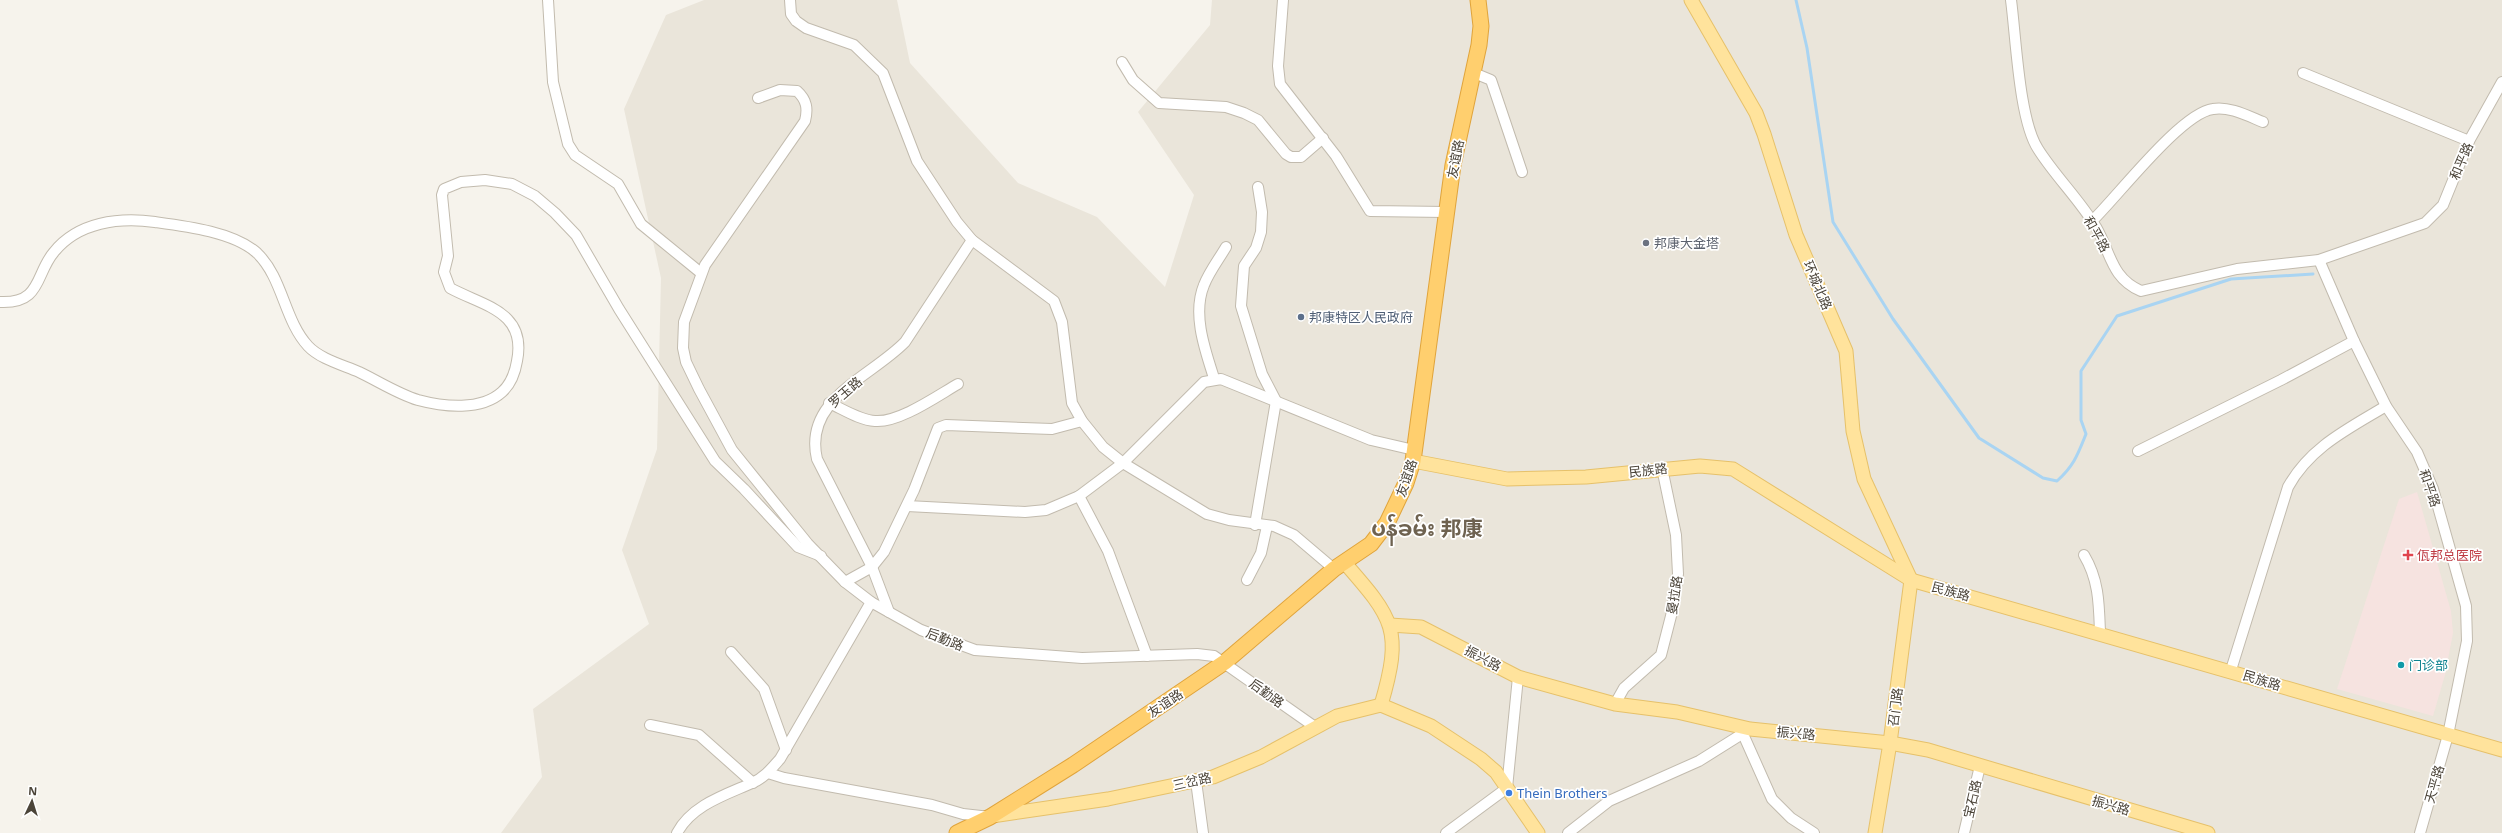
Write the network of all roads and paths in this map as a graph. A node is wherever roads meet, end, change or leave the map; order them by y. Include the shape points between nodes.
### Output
1 (548, 0) edge
2 (790, 0) edge
3 (1283, 0) edge
4 (1478, 0) edge
5 (1691, 0) edge
6 (2011, 0) edge
7 (1122, 62) dead end
8 (1474, 73) junction
9 (2303, 73) dead end
10 (2502, 82) edge
11 (758, 98) dead end
12 (2263, 122) dead end
13 (1323, 138) junction
14 (2469, 141) junction
15 (1522, 172) dead end
16 (1258, 187) dead end
17 (1446, 212) junction
18 (2092, 221) junction
19 (972, 240) junction
20 (1226, 247) dead end
21 (2319, 260) junction
22 (701, 273) junction
23 (0, 302) edge
24 (2354, 340) junction
25 (1214, 378) junction
26 (958, 384) dead end
27 (1276, 400) junction
28 (829, 403) junction
29 (2386, 406) junction
30 (1082, 421) junction
31 (2138, 451) dead end
32 (1414, 456) junction
33 (1123, 463) junction
34 (1662, 468) junction
35 (1079, 496) junction
36 (907, 506) junction
37 (1255, 525) junction
38 (1267, 526) junction
39 (2084, 555) dead end
40 (821, 556) junction
41 (1339, 566) junction
42 (872, 567) junction
43 (1247, 580) dead end
44 (1911, 580) junction
45 (845, 582) junction
46 (871, 602) junction
47 (889, 612) junction
48 (1390, 625) junction
49 (2100, 632) junction
50 (731, 652) dead end
51 (1147, 656) junction
52 (1225, 662) junction
53 (2231, 670) junction
54 (1518, 676) junction
55 (1615, 704) junction
56 (1380, 705) junction
57 (650, 726) dead end
58 (1315, 727) junction
59 (1746, 732) junction
60 (2448, 734) junction
61 (1890, 744) junction
62 (786, 750) junction
63 (2502, 750) edge
64 (1980, 766) junction
65 (768, 773) junction
66 (1196, 781) junction
67 (753, 783) junction
68 (1507, 788) junction
69 (990, 817) junction
70 (677, 833) edge
71 (957, 833) edge
72 (1203, 833) edge
73 (1446, 833) edge
74 (1538, 833) edge
75 (1568, 833) edge
76 (1814, 833) edge
77 (1875, 833) edge
78 (1964, 833) edge
79 (2208, 833) edge
80 (2420, 833) edge

1 - 22 street via 553,82 568,144 575,155 618,184 641,224
2 - 19 street via 791,14 796,21 806,28 854,45 883,73 917,161 957,222
3 - 13 street via 1278,66 1280,84
4 - 8 highway, 友谊路 via 1481,26
5 - 44 main road, 环城北路 via 1756,113 1764,134 1796,235 1846,351 1853,431 1864,478
6 - 18 street, 和平路 via 2025,116 2037,148
7 - 13 street via 1132,80 1159,103 1226,108 1244,113 1258,120 1291,157 1301,157
8 - 15 street via 1491,80
8 - 17 highway, 友谊路 via 1453,165
9 - 14 street
10 - 14 street, 和平路
11 - 22 street, 后勤路 via 780,90 797,91 804,97 806,104 805,121 715,248
12 - 18 street via 2230,110 2215,108 2197,115 2153,153 2116,198
13 - 17 street via 1370,211
14 - 21 street, 和平路 via 2443,205 2424,223
16 - 27 street via 1262,212 1261,232 1256,248 1244,266 1241,306 1262,374
17 - 32 highway, 友谊路
18 - 21 street, 和平路 via 2104,241 2118,275 2128,285 2141,291 2237,269
19 - 28 street, 罗玉路 via 905,342
19 - 30 street via 1054,301 1062,322 1072,403
20 - 25 street via 1204,285 1200,317 1204,348
21 - 24 street, 和平路
22 - 40 street, 后勤路 via 689,305 682,335 686,362 732,450 808,544
23 - 40 street via 22,299 40,282 52,253 64,241 100,223 122,220 154,222 213,232 244,244 269,268 292,320 310,348 418,400 464,406 481,403 496,397 508,386 515,371 518,341 514,327 500,312 487,303 450,288 444,272 448,256 442,195 444,189 461,182 485,180 512,184 536,196 576,235 619,309 715,461 798,547
24 - 29 street, 和平路
24 - 31 street via 2281,380
25 - 27 street via 1221,378
25 - 33 street via 1204,382
26 - 28 street via 893,419 866,419
27 - 32 street
27 - 37 street
28 - 42 street, 罗玉路 via 815,433 817,459
29 - 53 street via 2326,444 2298,469 2288,487
29 - 60 street, 和平路 via 2417,452 2433,489 2466,606 2467,641
30 - 33 street via 1103,447
30 - 36 street via 1052,429 942,426 938,428
32 - 34 main road, 民族路 via 1507,479 1586,477
32 - 41 highway, 友谊路 via 1406,483 1387,523 1371,544
33 - 35 street
33 - 37 street via 1207,514
34 - 44 main road, 民族路 via 1700,466 1733,469
34 - 55 street, 曼拉路 via 1676,535 1678,574 1671,616 1661,655 1624,688
35 - 36 street via 1046,510 1025,512
35 - 51 street via 1108,552
36 - 42 street via 884,552
37 - 38 street
38 - 41 street via 1294,535
38 - 43 street via 1261,553
39 - 49 street via 2093,571 2098,589
40 - 45 street, 后勤路
41 - 48 main road via 1376,599
41 - 52 highway, 友谊路
42 - 45 street
42 - 47 street, 罗玉路
44 - 49 main road, 民族路
44 - 61 main road, 召门路
45 - 46 street, 后勤路
46 - 47 street, 后勤路
46 - 62 street
47 - 51 street, 后勤路 via 921,630 975,650 1082,658
48 - 54 main road, 振兴路 via 1421,627
48 - 56 main road via 1393,645 1392,667
49 - 53 main road, 民族路
50 - 62 street via 764,689
51 - 52 street, 后勤路 via 1206,654
52 - 58 street, 后勤路
52 - 69 highway, 友谊路
53 - 60 main road, 民族路
54 - 55 main road, 振兴路
54 - 68 street
55 - 59 main road, 振兴路 via 1677,712
56 - 58 main road, 三岔路 via 1337,716
56 - 68 main road via 1431,726 1482,759 1496,772
57 - 67 street via 699,735
58 - 66 main road, 三岔路 via 1232,771
59 - 61 main road, 振兴路
59 - 75 street via 1699,761 1609,801
59 - 76 street via 1772,799 1791,818
60 - 63 main road, 民族路
60 - 80 street, 天平路
61 - 64 main road, 振兴路 via 1928,750
61 - 77 main road, 召门路
62 - 65 street
64 - 78 street, 宝石路
64 - 79 main road, 振兴路
65 - 67 street
65 - 69 street via 932,804 964,814
66 - 69 main road, 三岔路 via 1108,799
66 - 72 street
67 - 70 street via 727,792 702,807 683,822
68 - 73 street
68 - 74 main road
69 - 71 highway, 友谊路

